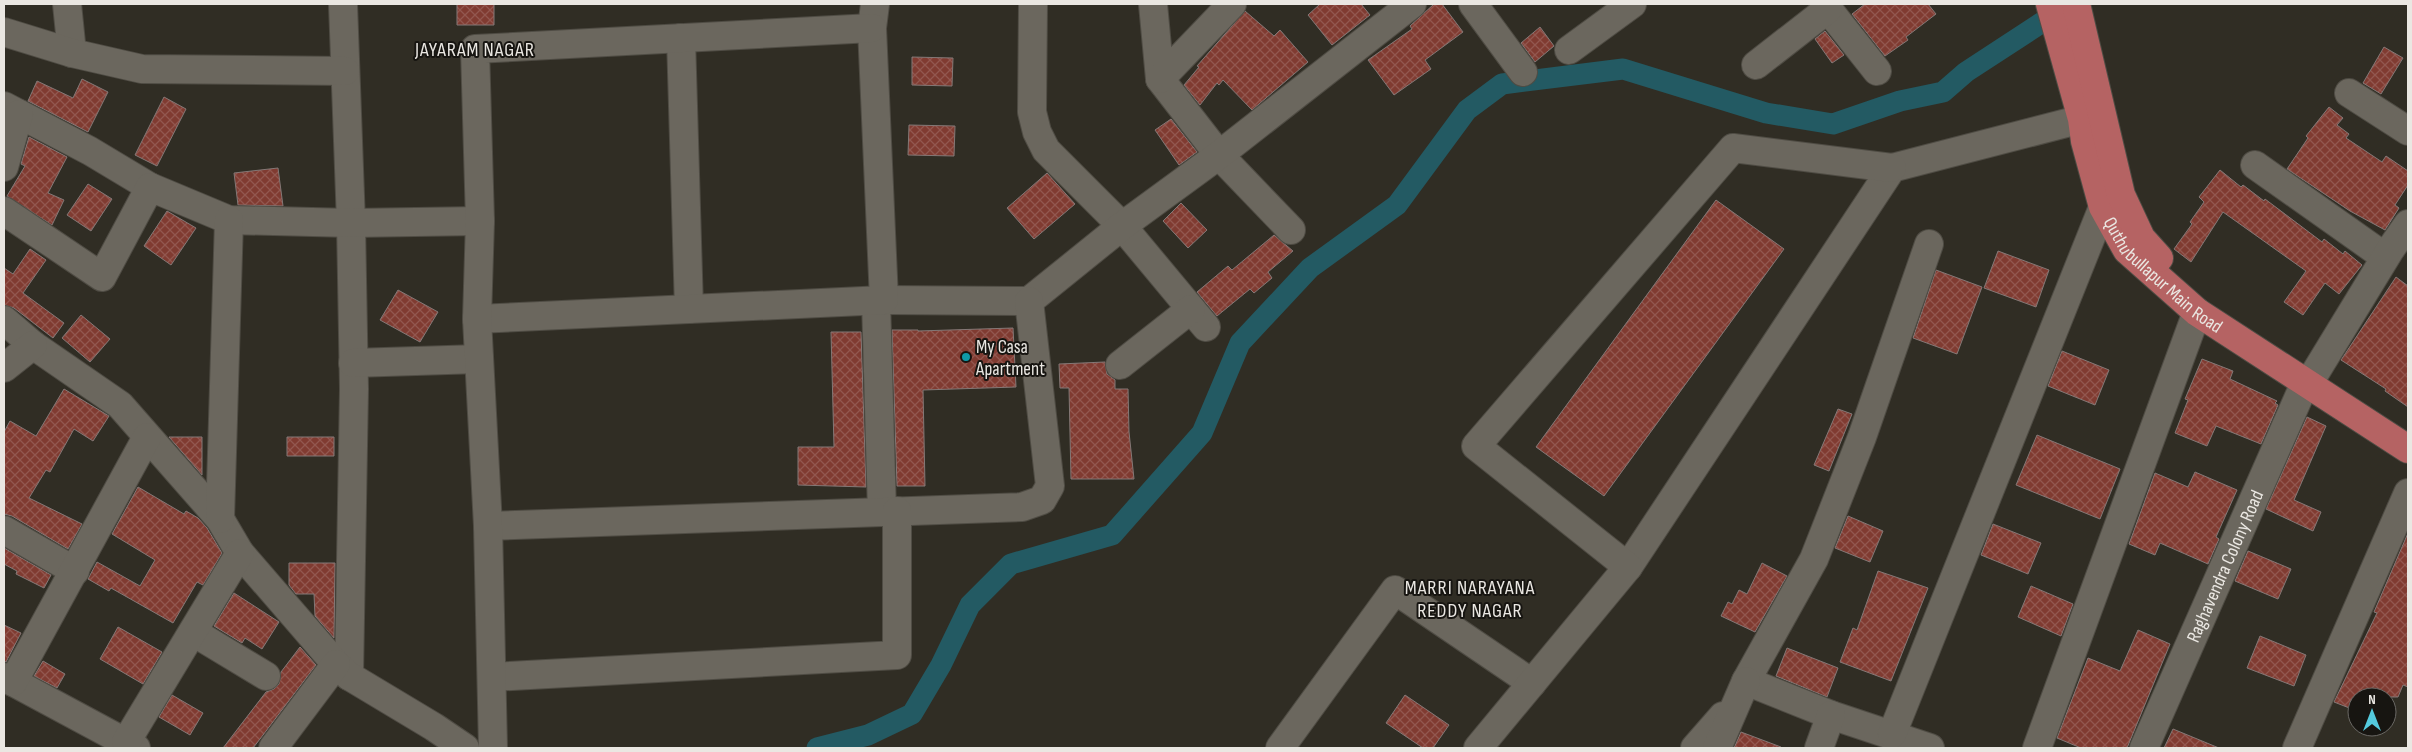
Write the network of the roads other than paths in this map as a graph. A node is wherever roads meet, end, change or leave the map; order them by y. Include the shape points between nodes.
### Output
1 (67, 4) edge
2 (343, 4) edge
3 (1033, 4) edge
4 (1153, 4) edge
5 (1232, 4) edge
6 (1412, 4) edge
7 (1473, 4) edge
8 (1632, 4) edge
9 (2050, 4) edge
10 (2076, 4) edge
11 (1832, 8) edge
12 (874, 16) edge
13 (4, 32) edge
14 (682, 38) junction
15 (1568, 50) dead end
16 (72, 53) junction
17 (1756, 65) dead end
18 (2080, 69) junction
19 (346, 71) junction
20 (1877, 71) dead end
21 (1523, 72) dead end
22 (1160, 79) junction
23 (2350, 93) dead end
24 (11, 110) edge
25 (2082, 120) junction
26 (2408, 131) edge
27 (1219, 155) junction
28 (2255, 164) dead end
29 (4, 167) edge
30 (1892, 168) junction
31 (150, 187) junction
32 (2103, 207) junction
33 (4, 211) edge
34 (229, 220) junction
35 (480, 221) junction
36 (351, 223) junction
37 (2408, 224) edge
38 (1122, 226) junction
39 (1291, 230) dead end
40 (1929, 244) dead end
41 (2395, 256) edge
42 (880, 300) junction
43 (1029, 301) junction
44 (689, 309) junction
45 (2197, 312) junction
46 (477, 319) junction
47 (4, 320) edge
48 (33, 345) junction
49 (479, 359) junction
50 (353, 363) junction
51 (1120, 365) dead end
52 (4, 368) edge
53 (2310, 378) junction
54 (2408, 431) edge
55 (147, 438) junction
56 (2408, 449) edge
57 (2408, 493) edge
58 (890, 512) junction
59 (220, 519) junction
60 (488, 526) junction
61 (4, 530) edge
62 (240, 553) junction
63 (1628, 567) junction
64 (75, 571) junction
65 (193, 632) junction
66 (342, 670) junction
67 (266, 676) dead end
68 (492, 677) junction
69 (8, 680) edge
70 (1532, 684) junction
71 (1742, 689) junction
72 (1831, 715) junction
73 (1892, 734) junction
74 (118, 743) edge
75 (272, 748) edge
76 (465, 748) edge
77 (493, 748) edge
78 (1280, 748) edge
79 (1478, 748) edge
80 (1695, 748) edge
81 (1718, 748) edge
82 (1819, 748) edge
83 (1930, 748) edge
84 (2037, 748) edge
85 (2144, 748) edge
86 (2297, 748) edge

1 - 16 street
2 - 19 street
3 - 38 street via 1030,97 1037,132 1046,150
4 - 22 street
5 - 22 street
6 - 27 street
7 - 21 street
8 - 15 street
9 - 18 main road, Quthubullapur Main Road
10 - 18 main road, Quthubullapur Main Road
11 - 17 street
11 - 20 street
12 - 14 street
12 - 42 street
13 - 16 street
14 - 35 street via 475,49
14 - 44 street
16 - 19 street via 142,68
18 - 25 main road, Quthubullapur Main Road
18 - 53 main road, Quthubullapur Main Road via 2121,196 2141,238 2178,278
19 - 36 street
22 - 27 street
23 - 26 street
24 - 29 street
24 - 31 street
25 - 30 street
25 - 32 main road, Quthubullapur Main Road
27 - 38 street
27 - 39 street
28 - 41 street
30 - 63 street
30 - 63 street via 1733,148 1476,446
31 - 33 street via 102,277
31 - 34 street
32 - 45 main road, Quthubullapur Main Road via 2127,250
32 - 73 street
34 - 36 street
34 - 59 street
35 - 36 street
35 - 46 street
36 - 50 street
37 - 41 street, Raghavendra Colony Road
38 - 43 street
38 - 51 street via 1198,318
40 - 71 street via 1862,437 1814,560
41 - 53 street, Raghavendra Colony Road
42 - 43 street
42 - 44 street
42 - 58 street
43 - 58 street via 1050,486 1042,500 1022,507
44 - 46 street
45 - 53 main road, Quthubullapur Main Road
45 - 84 street
46 - 49 street
47 - 48 street
48 - 52 street
48 - 55 street via 120,405
49 - 50 street
49 - 60 street
50 - 66 street
53 - 54 main road, Quthubullapur Main Road
53 - 56 main road, Quthubullapur Main Road
53 - 85 street, Raghavendra Colony Road
55 - 59 street
55 - 64 street
57 - 86 street
58 - 60 street
58 - 68 street via 897,655
59 - 62 street
60 - 68 street
61 - 64 street
62 - 65 street
62 - 66 street
63 - 70 street
64 - 69 street
65 - 67 street
65 - 74 street
66 - 75 street
66 - 76 street
68 - 77 street
69 - 74 street
70 - 78 street via 1395,590
70 - 79 street
71 - 72 street
71 - 80 street
71 - 81 street
72 - 73 street
72 - 82 street
73 - 83 street

